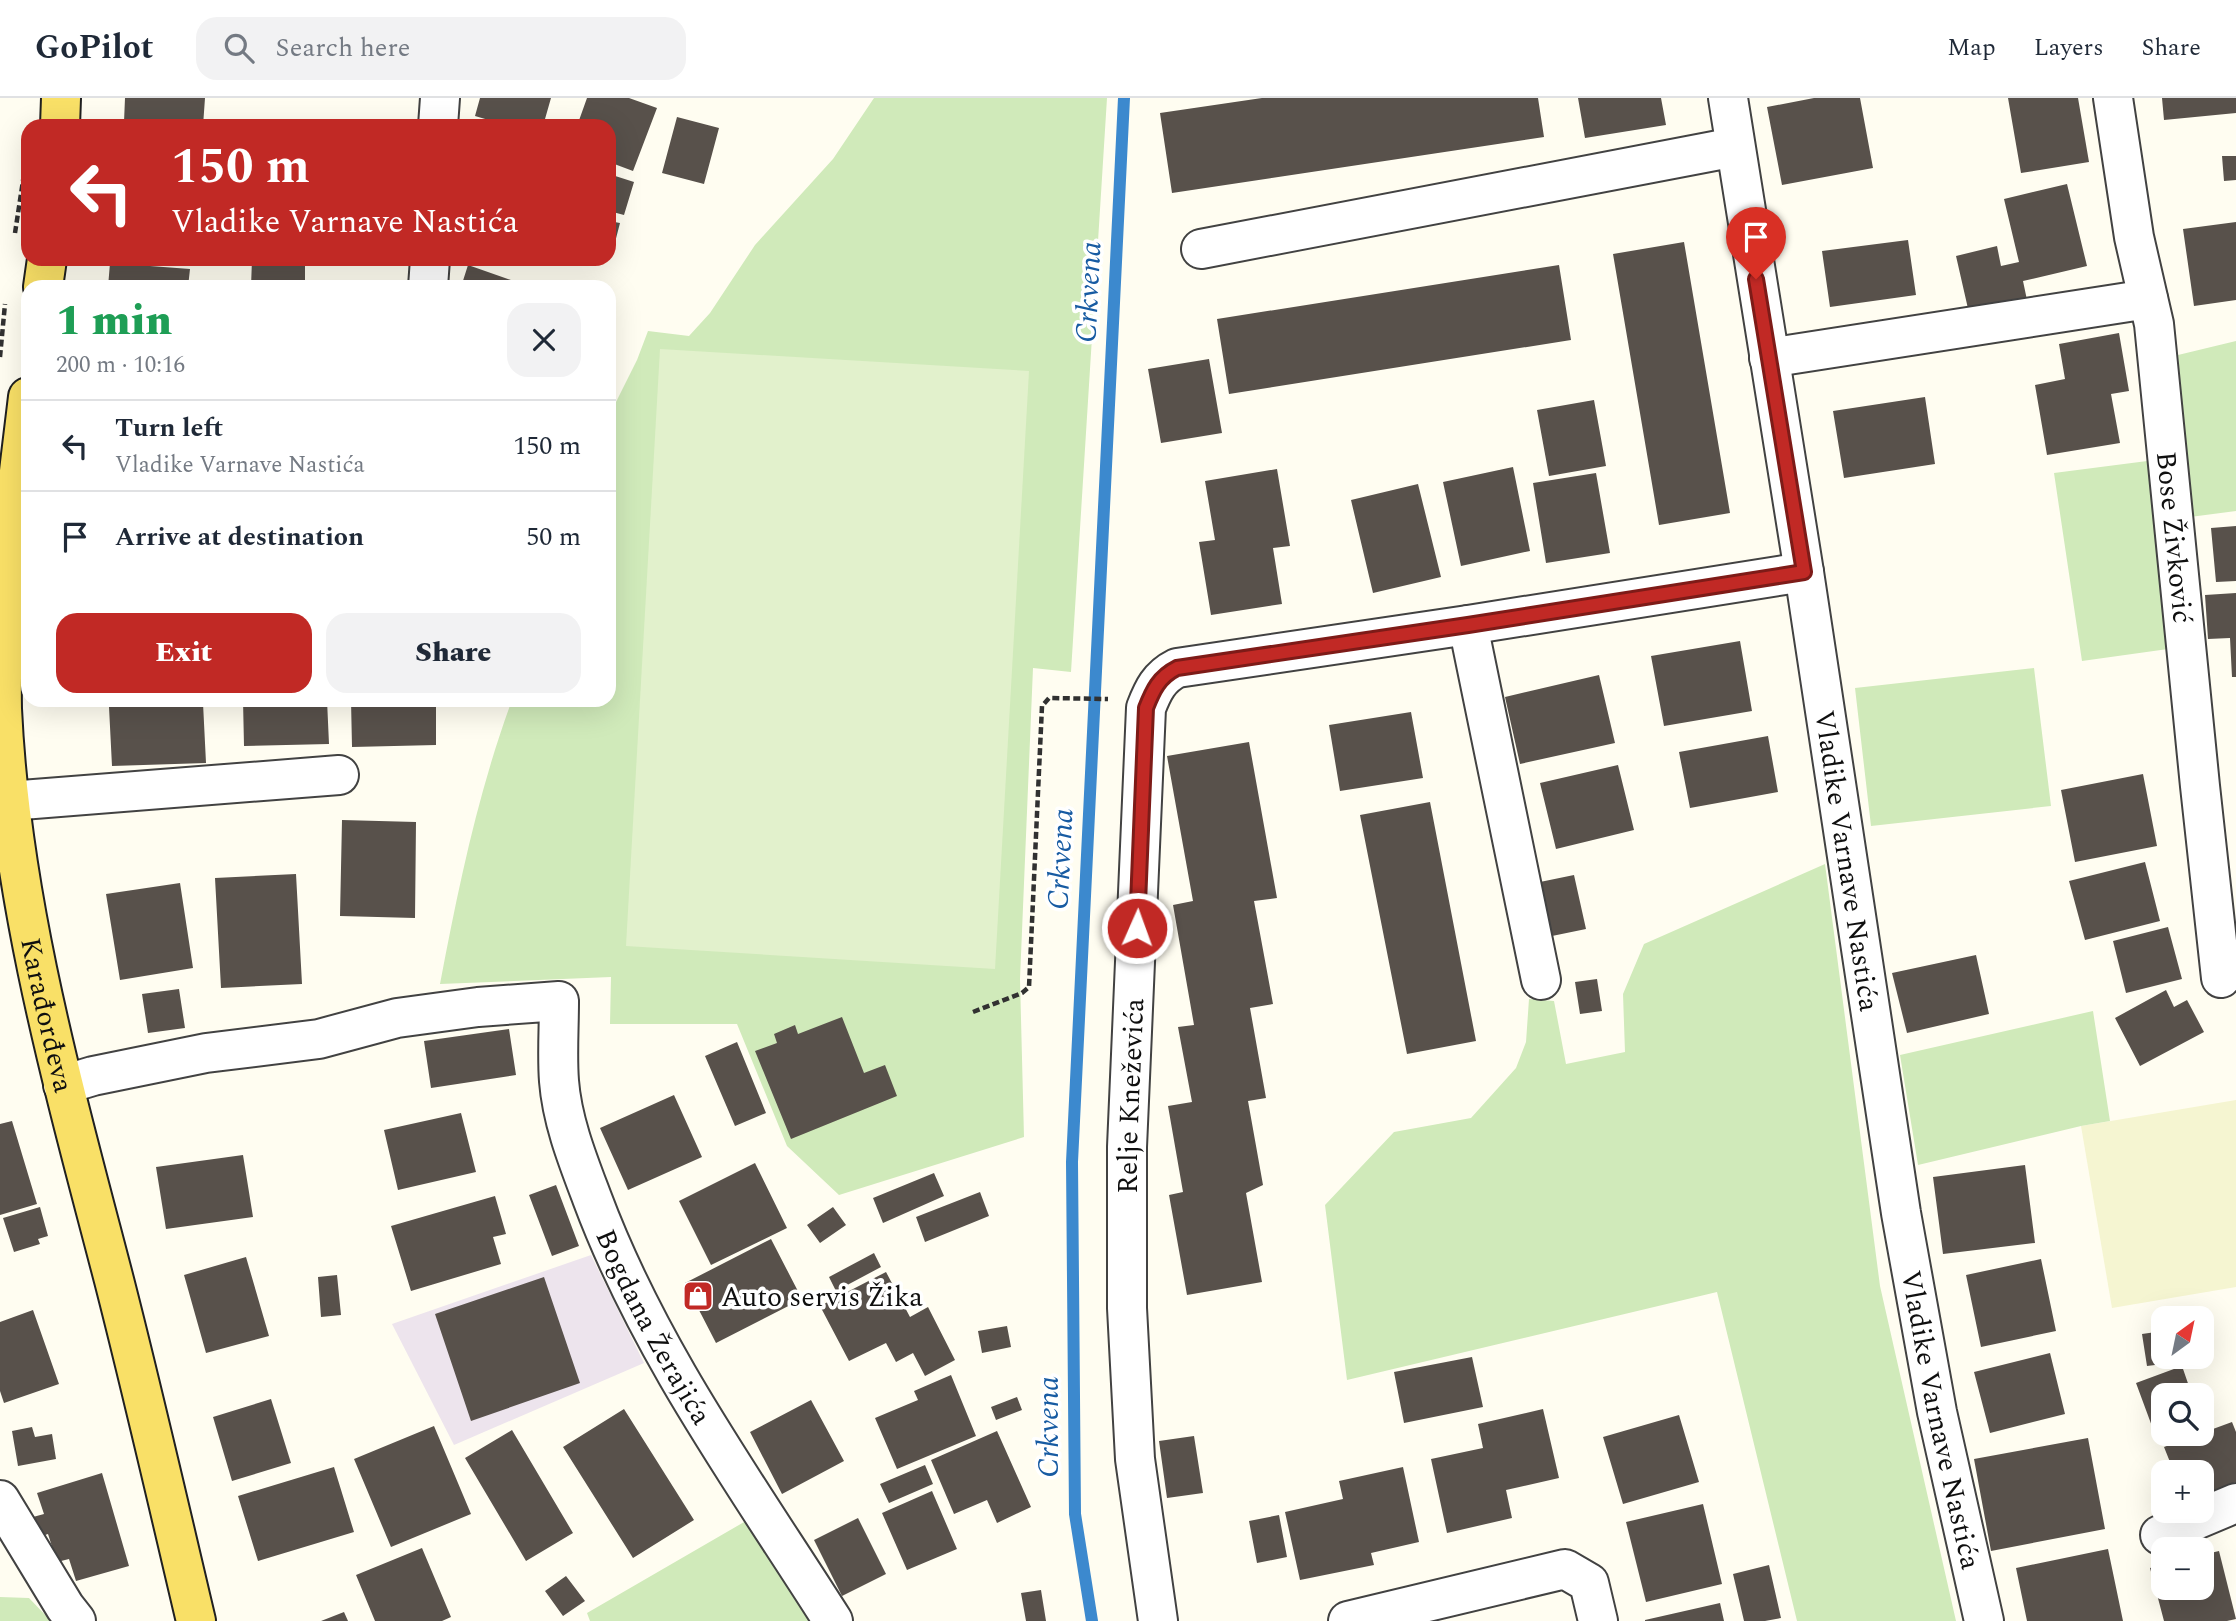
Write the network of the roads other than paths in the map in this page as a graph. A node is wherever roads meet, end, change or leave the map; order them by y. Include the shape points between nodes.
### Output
1 (61, 98) edge
2 (440, 98) edge
3 (1728, 98) edge
4 (2113, 98) edge
5 (60, 119) edge
6 (439, 119) edge
7 (1735, 147) junction
8 (1201, 248) dead end
9 (2148, 299) junction
10 (1769, 358) junction
11 (21, 518) edge
12 (1804, 572) junction
13 (17, 587) edge
14 (1468, 625) junction
15 (339, 775) dead end
16 (9, 801) junction
17 (2221, 978) dead end
18 (1541, 980) dead end
19 (62, 1085) junction
20 (0, 1500) edge
21 (2236, 1503) edge
22 (2160, 1535) dead end
23 (76, 1621) edge
24 (196, 1621) edge
25 (833, 1621) edge
26 (1158, 1621) edge
27 (1348, 1621) edge
28 (1598, 1621) edge
29 (1984, 1621) edge

1 - 5 main road
2 - 6 street
3 - 7 street, Vladike Varnave Nastića
4 - 9 street, Bose Živković
7 - 8 street
7 - 10 street, Vladike Varnave Nastića
9 - 10 street
9 - 17 street, Bose Živković
10 - 12 street, Vladike Varnave Nastića
11 - 13 main road, Karađorđeva
12 - 14 street, Relje Kneževića
12 - 29 street, Vladike Varnave Nastića via 1901,1213 1937,1412
13 - 16 main road, Karađorđeva via 4,612 2,707
14 - 18 street
14 - 26 street, Relje Kneževića via 1177,668 1156,685 1146,708 1127,1147 1127,1308 1135,1459
15 - 16 street
16 - 19 main road, Karađorđeva via 22,891
19 - 24 main road, Karađorđeva
19 - 25 street, Bogdana Žerajića via 206,1053 319,1039 397,1018 559,1001 559,1082 566,1121 610,1246 670,1365
20 - 23 street
21 - 22 street
27 - 28 street via 1565,1569 1589,1583

